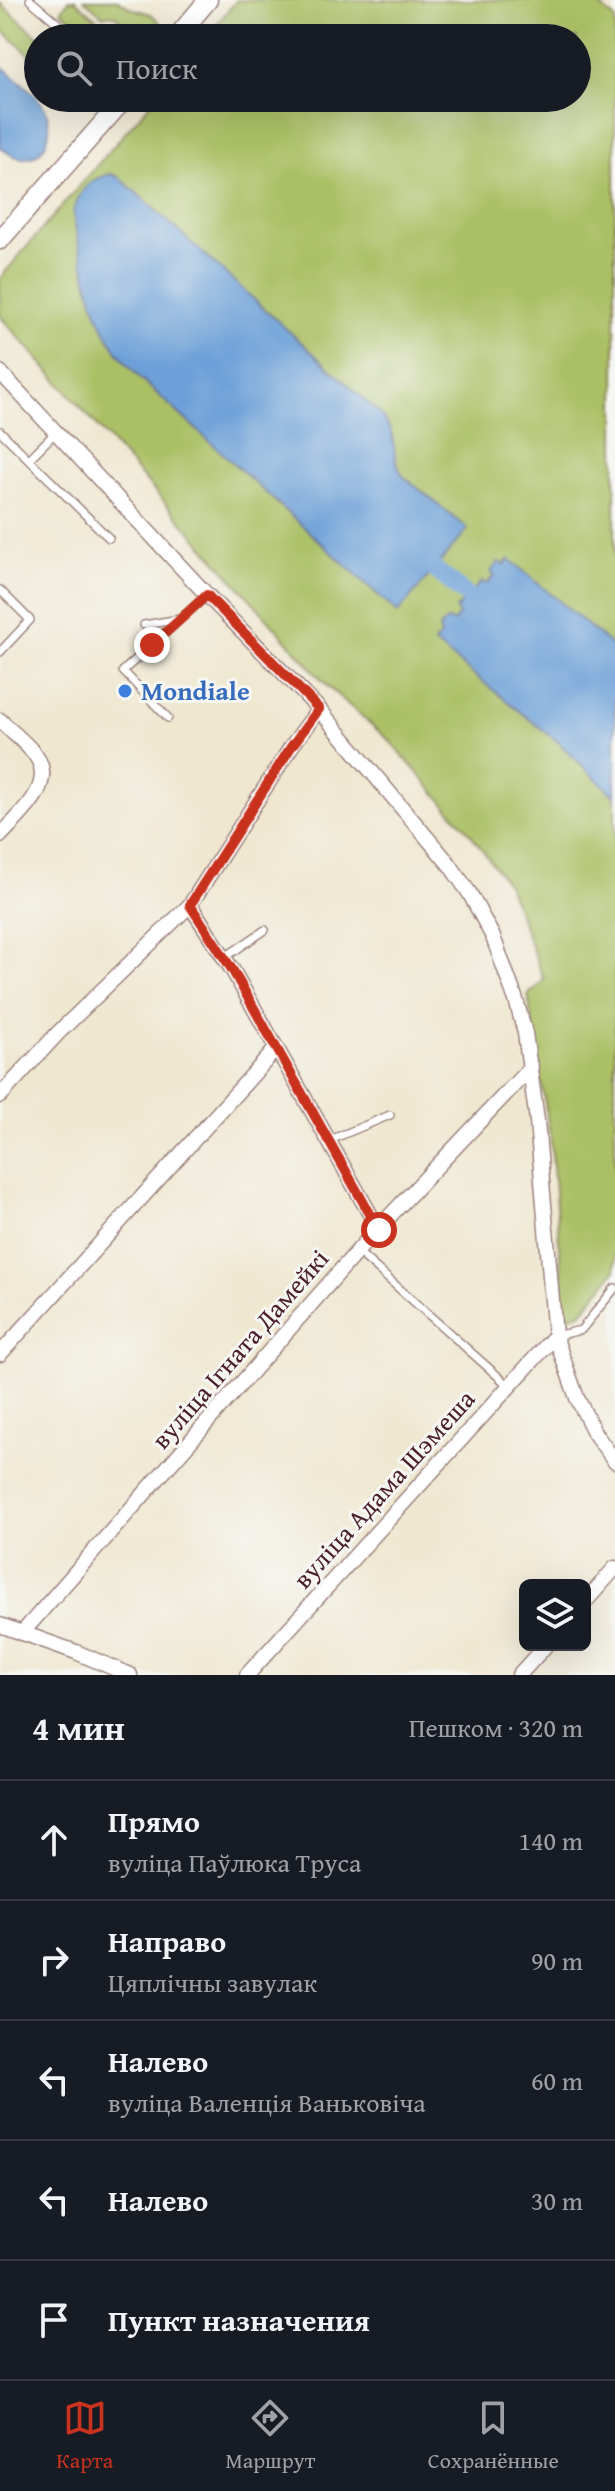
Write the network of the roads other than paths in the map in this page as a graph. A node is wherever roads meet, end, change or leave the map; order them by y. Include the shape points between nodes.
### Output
1 (30, 0) edge
2 (208, 0) edge
3 (58, 24) edge
4 (188, 24) edge
5 (113, 112) edge
6 (0, 240) edge
7 (0, 372) edge
8 (0, 431) edge
9 (56, 432) junction
10 (29, 459) junction
11 (109, 538) dead end
12 (0, 590) edge
13 (207, 595) junction
14 (182, 619) junction
15 (144, 625) dead end
16 (0, 652) edge
17 (319, 709) junction
18 (168, 718) dead end
19 (0, 720) edge
20 (0, 836) edge
21 (190, 905) junction
22 (265, 930) dead end
23 (224, 958) junction
24 (277, 1048) junction
25 (531, 1067) junction
26 (0, 1096) edge
27 (390, 1115) dead end
28 (330, 1140) junction
29 (379, 1230) junction
30 (358, 1252) junction
31 (615, 1288) edge
32 (555, 1336) junction
33 (0, 1354) edge
34 (510, 1386) junction
35 (615, 1461) edge
36 (615, 1568) edge
37 (591, 1595) edge
38 (0, 1625) edge
39 (22, 1633) junction
40 (541, 1651) edge
41 (130, 1675) edge
42 (247, 1675) edge
43 (519, 1675) edge

1 - 3 lane
2 - 4 street
5 - 6 street
7 - 9 street
8 - 10 lane
9 - 10 lane
9 - 13 street
10 - 11 lane
12 - 16 lane via 30,620
13 - 14 lane
13 - 17 street
14 - 15 lane
14 - 18 lane via 123,671
17 - 21 street
17 - 25 street via 470,894 516,1000
19 - 20 street via 37,757 42,770 32,802
21 - 23 street
21 - 26 street
22 - 23 lane
23 - 24 street
24 - 28 street
24 - 33 street
25 - 29 street, вуліца Ігната Дамейкі
25 - 32 street
27 - 28 lane
28 - 29 street
29 - 30 street, вуліца Ігната Дамейкі
30 - 34 lane
30 - 39 street, вуліца Ігната Дамейкі
31 - 32 lane via 581,1330
32 - 34 street, вуліца Адама Шэмеша
32 - 35 street via 577,1398
34 - 42 street, вуліца Адама Шэмеша
36 - 37 street
38 - 39 street
39 - 41 street
40 - 43 street

